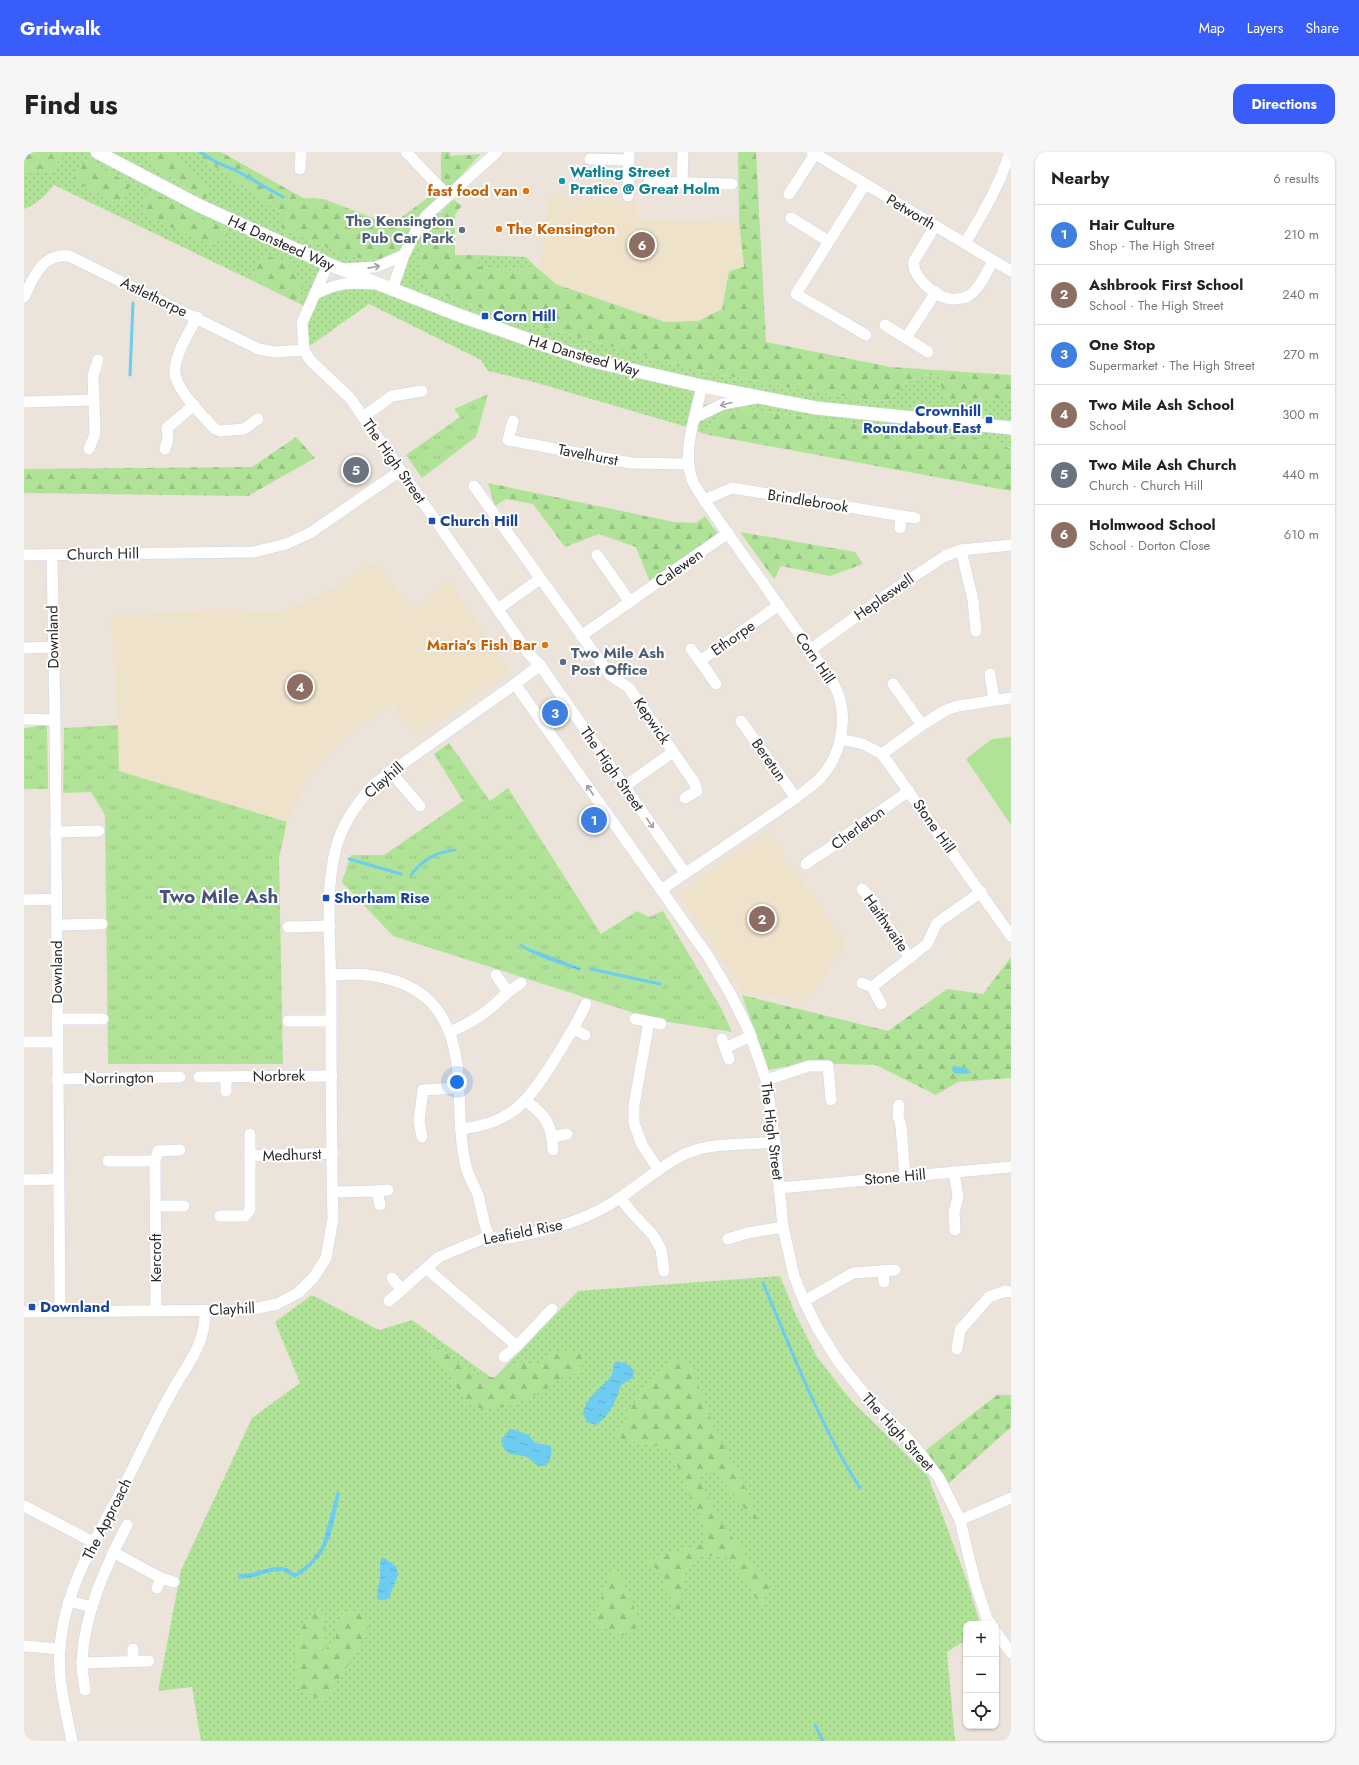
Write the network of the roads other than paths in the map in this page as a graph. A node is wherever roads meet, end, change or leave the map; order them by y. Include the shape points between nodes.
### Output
1 (97, 152) edge
2 (301, 152) edge
3 (406, 152) edge
4 (497, 152) edge
5 (683, 152) edge
6 (1010, 152) edge
7 (813, 153) edge
8 (628, 156) edge
9 (590, 160) dead end
10 (300, 169) dead end
11 (648, 182) dead end
12 (682, 183) junction
13 (732, 184) dead end
14 (865, 184) junction
15 (789, 194) dead end
16 (448, 196) junction
17 (628, 196) dead end
18 (791, 218) dead end
19 (935, 226) junction
20 (828, 241) junction
21 (965, 243) junction
22 (404, 255) junction
23 (993, 261) junction
24 (328, 264) junction
25 (342, 270) junction
26 (1011, 271) edge
27 (377, 284) junction
28 (392, 290) junction
29 (936, 292) junction
30 (315, 294) junction
31 (24, 297) edge
32 (197, 317) junction
33 (885, 325) dead end
34 (866, 335) dead end
35 (906, 338) junction
36 (304, 350) junction
37 (928, 352) dead end
38 (98, 360) dead end
39 (702, 386) junction
40 (422, 391) dead end
41 (758, 397) junction
42 (94, 400) junction
43 (24, 402) edge
44 (194, 405) junction
45 (363, 417) junction
46 (696, 417) junction
47 (258, 418) dead end
48 (513, 422) dead end
49 (1011, 428) edge
50 (89, 449) dead end
51 (165, 449) dead end
52 (689, 464) junction
53 (400, 471) junction
54 (474, 486) dead end
55 (704, 500) junction
56 (900, 516) junction
57 (915, 518) dead end
58 (900, 528) dead end
59 (728, 533) junction
60 (1011, 546) edge
61 (961, 550) junction
62 (24, 555) edge
63 (52, 555) junction
64 (597, 555) dead end
65 (540, 579) junction
66 (630, 602) junction
67 (779, 606) junction
68 (498, 609) junction
69 (976, 631) dead end
70 (582, 636) junction
71 (53, 647) junction
72 (24, 648) edge
73 (691, 649) dead end
74 (810, 650) junction
75 (700, 662) junction
76 (540, 664) junction
77 (990, 674) dead end
78 (515, 684) junction
79 (716, 684) dead end
80 (893, 684) dead end
81 (1011, 698) edge
82 (994, 700) junction
83 (24, 719) edge
84 (55, 720) junction
85 (742, 721) dead end
86 (922, 725) junction
87 (840, 739) junction
88 (673, 752) junction
89 (882, 754) junction
90 (390, 771) junction
91 (624, 786) junction
92 (909, 791) junction
93 (686, 798) dead end
94 (796, 798) junction
95 (420, 806) dead end
96 (99, 831) dead end
97 (55, 832) junction
98 (806, 864) dead end
99 (685, 873) junction
100 (862, 889) dead end
101 (661, 890) junction
102 (981, 892) junction
103 (56, 899) junction
104 (24, 900) edge
105 (102, 924) dead end
106 (56, 925) junction
107 (330, 926) junction
108 (288, 927) dead end
109 (1011, 936) edge
110 (910, 958) junction
111 (330, 975) junction
112 (496, 975) dead end
113 (521, 983) dead end
114 (508, 992) junction
115 (586, 1004) dead end
116 (881, 1004) dead end
117 (57, 1019) junction
118 (103, 1019) dead end
119 (635, 1019) dead end
120 (288, 1021) dead end
121 (331, 1021) junction
122 (648, 1022) junction
123 (660, 1024) dead end
124 (574, 1029) junction
125 (450, 1032) junction
126 (584, 1035) dead end
127 (751, 1036) junction
128 (24, 1042) edge
129 (57, 1042) junction
130 (729, 1059) dead end
131 (332, 1076) junction
132 (180, 1077) dead end
133 (199, 1077) dead end
134 (226, 1077) junction
135 (58, 1079) junction
136 (766, 1080) junction
137 (459, 1088) junction
138 (226, 1091) dead end
139 (831, 1100) dead end
140 (526, 1101) junction
141 (899, 1105) dead end
142 (461, 1129) junction
143 (250, 1134) dead end
144 (567, 1134) dead end
145 (422, 1137) dead end
146 (553, 1137) junction
147 (775, 1142) junction
148 (180, 1150) dead end
149 (553, 1150) dead end
150 (333, 1153) junction
151 (250, 1156) junction
152 (108, 1161) dead end
153 (155, 1161) junction
154 (1011, 1167) edge
155 (659, 1170) junction
156 (954, 1172) junction
157 (905, 1176) junction
158 (24, 1180) edge
159 (59, 1180) junction
160 (779, 1188) junction
161 (333, 1192) junction
162 (620, 1198) junction
163 (380, 1205) dead end
164 (156, 1206) junction
165 (184, 1206) dead end
166 (220, 1216) dead end
167 (782, 1227) junction
168 (955, 1230) dead end
169 (489, 1236) junction
170 (728, 1239) dead end
171 (427, 1269) junction
172 (664, 1271) dead end
173 (887, 1274) dead end
174 (392, 1278) dead end
175 (402, 1290) junction
176 (1011, 1292) edge
177 (389, 1301) dead end
178 (804, 1301) junction
179 (552, 1309) dead end
180 (156, 1310) junction
181 (205, 1310) junction
182 (24, 1312) edge
183 (60, 1312) junction
184 (516, 1346) junction
185 (957, 1349) dead end
186 (504, 1357) dead end
187 (1011, 1498) edge
188 (24, 1506) edge
189 (960, 1520) junction
190 (127, 1525) dead end
191 (94, 1543) junction
192 (113, 1552) junction
193 (174, 1582) dead end
194 (69, 1601) junction
195 (92, 1607) junction
196 (989, 1621) edge
197 (999, 1636) edge
198 (24, 1646) edge
199 (133, 1648) dead end
200 (60, 1649) junction
201 (1011, 1653) edge
202 (149, 1661) dead end
203 (133, 1662) junction
204 (82, 1663) junction
205 (85, 1690) dead end
206 (72, 1741) edge

1 - 24 street, H4 Dansteed Way via 200,206
2 - 10 street
3 - 16 street
4 - 16 street
5 - 12 street
6 - 21 street via 992,198
7 - 14 street, Petworth
7 - 15 street
8 - 9 street
8 - 17 street
11 - 12 street
12 - 13 street
14 - 19 street, Petworth
14 - 20 street
16 - 22 street via 427,215
18 - 20 street
19 - 21 street, Petworth
19 - 29 street via 913,265 922,282
20 - 34 street via 796,294
21 - 23 street, Petworth
25 -> 22 street via 376,267
22 - 28 street
23 - 26 street, Petworth
23 - 29 street via 974,292 968,296 959,299 946,298
24 - 25 street, H4 Dansteed Way
24 - 30 street
25 - 27 street, H4 Dansteed Way
27 - 28 street, H4 Dansteed Way
27 - 30 street via 349,282
28 - 39 street, H4 Dansteed Way via 588,360
29 - 35 street
30 - 36 street via 302,323
31 - 32 street, Astlethorpe via 37,270 48,259 60,255 69,256
32 - 36 street, Astlethorpe via 259,349 274,352
32 - 44 street via 174,370 178,384
33 - 35 street
35 - 37 street
36 - 45 street, The High Street via 310,360 350,398
38 - 42 street via 93,376
39 - 41 street, H4 Dansteed Way
39 - 46 street, Corn Hill
40 - 45 street via 392,396
41 -> 46 street via 723,404
41 - 49 street, H4 Dansteed Way via 816,408
42 - 43 street
42 - 50 street via 95,434
44 - 47 street via 215,429 220,431 244,429
44 - 51 street via 167,428 168,439
45 - 53 street, The High Street
46 - 52 street, Corn Hill via 688,447
48 - 52 street, Tavelhurst via 508,440 631,464
52 - 55 street, Corn Hill via 694,483
53 - 63 street, Church Hill via 310,533 286,544 254,552
53 - 68 street, The High Street
54 - 65 street, Kepwick
55 - 56 street, Brindlebrook via 732,488
55 - 59 street, Corn Hill
56 - 57 street, Brindlebrook
56 - 58 street
59 - 66 street, Calewen
59 - 67 street, Corn Hill
60 - 61 street, Hepleswell
61 - 69 street via 973,600
61 - 74 street, Hepleswell via 928,566
62 - 63 street, Church Hill
63 - 71 street, Downland
64 - 66 street
65 - 68 street
65 - 70 street, Kepwick
66 - 70 street, Calewen
67 - 74 street, Corn Hill
67 - 75 street, Ethorpe
68 - 76 street, The High Street via 529,654
70 - 88 street, Kepwick via 610,675 629,688
71 - 72 street
71 - 84 street, Downland
73 - 75 street, Ethorpe
74 - 87 street, Corn Hill via 839,695 843,718
75 - 79 street
76 - 78 street
76 - 91 street, The High Street
77 - 82 street
78 - 90 street, Clayhill
101 -> 78 street, The High Street
80 - 86 street
81 - 82 street
82 - 86 street via 946,710
83 - 84 street
84 - 97 street, Downland
85 - 94 street, Beretun
86 - 89 street
87 - 89 street, Stone Hill via 863,744
87 - 94 street, Corn Hill via 833,761 816,782
88 - 91 street, Kepwick
88 - 93 street, Kepwick via 694,782 697,791
89 - 92 street, Stone Hill
90 - 95 street
90 - 107 street, Clayhill via 374,784 360,801 341,833 331,872
91 -> 99 street, The High Street
92 - 98 street, Cherleton via 839,840 832,849 821,853
92 - 102 street, Stone Hill
94 - 99 street, Corn Hill
96 - 97 street
97 - 103 street, Downland
99 - 101 street, Corn Hill
100 - 110 street, Haithwaite
101 - 127 street, The High Street via 708,956
102 - 109 street, Stone Hill
102 - 110 street, Haithwaite via 937,923 927,944
103 - 104 street
103 - 106 street, Downland
105 - 106 street, Downland
106 - 117 street, Downland
107 - 108 street
107 - 111 street, Clayhill
110 - 116 street, Haithwaite via 867,985
111 - 121 street, Clayhill
111 - 125 street via 365,975 392,979 412,987 430,999
112 - 114 street
113 - 114 street
114 - 125 street via 477,1020
115 - 124 street
117 - 118 street, Downland
117 - 129 street, Downland
119 - 122 street
120 - 121 street
121 - 131 street, Clayhill
122 - 123 street
122 - 155 street via 634,1105 634,1123 642,1145
124 - 126 street
124 - 140 street
125 - 137 street via 457,1062
127 - 130 street via 724,1043
127 - 136 street, The High Street
128 - 129 street
129 - 135 street, Downland
131 - 134 street, Norbrek
131 - 150 street, Clayhill
132 - 135 street, Norrington
133 - 134 street, Norbrek
134 - 138 street
135 - 159 street, Downland
136 - 139 street via 809,1066 828,1066
136 - 147 street, The High Street
137 - 142 street
137 - 145 street via 423,1090 419,1121
140 - 142 street via 496,1120 476,1128
140 - 146 street via 548,1120
141 - 157 street
142 - 169 street via 468,1172
143 - 151 street, Medhurst
144 - 146 street
146 - 149 street
147 - 155 street, Leafield Rise via 712,1147 688,1153
147 - 160 street, The High Street
148 - 153 street via 158,1151
150 - 151 street, Medhurst
150 - 161 street, Clayhill
151 - 166 street, Medhurst via 250,1210 245,1216
152 - 153 street
153 - 164 street, Kercroft
154 - 156 street, Stone Hill
155 - 162 street, Leafield Rise
156 - 157 street, Stone Hill
156 - 168 street via 958,1197 954,1212
157 - 160 street, Stone Hill
158 - 159 street
159 - 183 street, Downland
160 - 167 street, The High Street
161 - 163 street via 383,1190
161 - 181 street, Clayhill via 333,1219 326,1258 314,1277 298,1293 278,1304 250,1310
162 - 169 street, Leafield Rise via 593,1215 557,1228 516,1237
162 - 172 street via 653,1235 661,1249
164 - 165 street
164 - 180 street, Kercroft
167 - 170 street
167 - 178 street, The High Street via 794,1276
169 - 171 street, Leafield Rise via 439,1257
171 - 175 street, Leafield Rise
171 - 184 street
173 - 178 street via 853,1273
174 - 175 street
175 - 177 street, Leafield Rise
176 - 185 street via 1006,1291 989,1298 960,1330
178 - 189 street, The High Street via 838,1361 866,1396 913,1444 939,1478
179 - 184 street
180 - 181 street, Clayhill
180 - 183 street, Clayhill
181 - 191 street, The Approach via 201,1342
182 - 183 street, Clayhill
184 - 186 street
187 - 189 street
188 - 191 street
189 - 196 street, The High Street via 975,1582
190 - 192 street
191 - 194 street, The Approach
192 - 193 street via 159,1583
192 - 195 street
194 - 195 street
194 - 200 street, The Approach
195 - 204 street
197 - 201 street
198 - 200 street
199 - 203 street
200 - 206 street, The Approach via 62,1688
202 - 203 street
203 - 204 street
204 - 205 street

